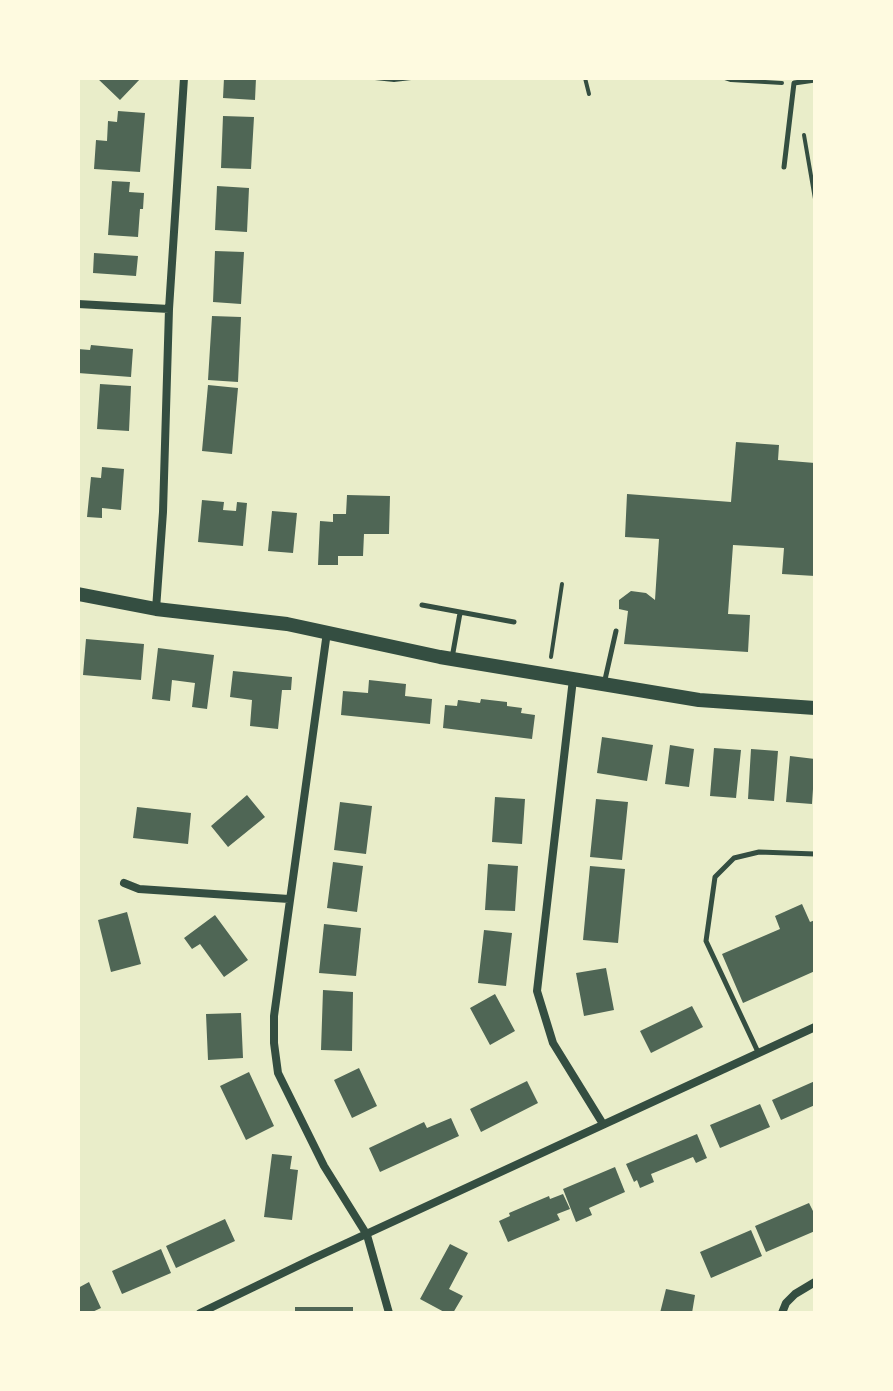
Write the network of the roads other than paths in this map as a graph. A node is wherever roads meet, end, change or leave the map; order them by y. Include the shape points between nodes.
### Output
1 (184, 78) edge
2 (815, 80) edge
3 (784, 167) dead end
4 (78, 304) edge
5 (169, 309) junction
6 (78, 594) edge
7 (422, 605) dead end
8 (156, 609) junction
9 (460, 613) junction
10 (514, 622) dead end
11 (328, 631) junction
12 (616, 631) dead end
13 (452, 659) junction
14 (573, 679) junction
15 (604, 685) junction
16 (815, 708) edge
17 (815, 854) edge
18 (124, 883) dead end
19 (289, 899) junction
20 (815, 1027) edge
21 (758, 1052) junction
22 (603, 1124) junction
23 (367, 1235) junction
24 (815, 1282) edge
25 (200, 1313) edge
26 (389, 1313) edge
27 (782, 1313) edge

1 - 5 street
2 - 3 lane via 794,83
4 - 5 street
5 - 8 street
6 - 8 street
7 - 9 lane
8 - 11 street
9 - 10 lane
9 - 13 lane
11 - 13 street
11 - 19 street
12 - 15 lane
13 - 14 street
14 - 15 street
14 - 22 street via 537,991 553,1043
15 - 16 street via 699,700
17 - 21 lane via 759,852 734,858 715,877 706,941
18 - 19 street via 139,889
19 - 23 street via 274,1016 278,1073 324,1166
20 - 21 street
21 - 22 street
22 - 23 street
23 - 25 street
23 - 26 street
24 - 27 street via 795,1294

